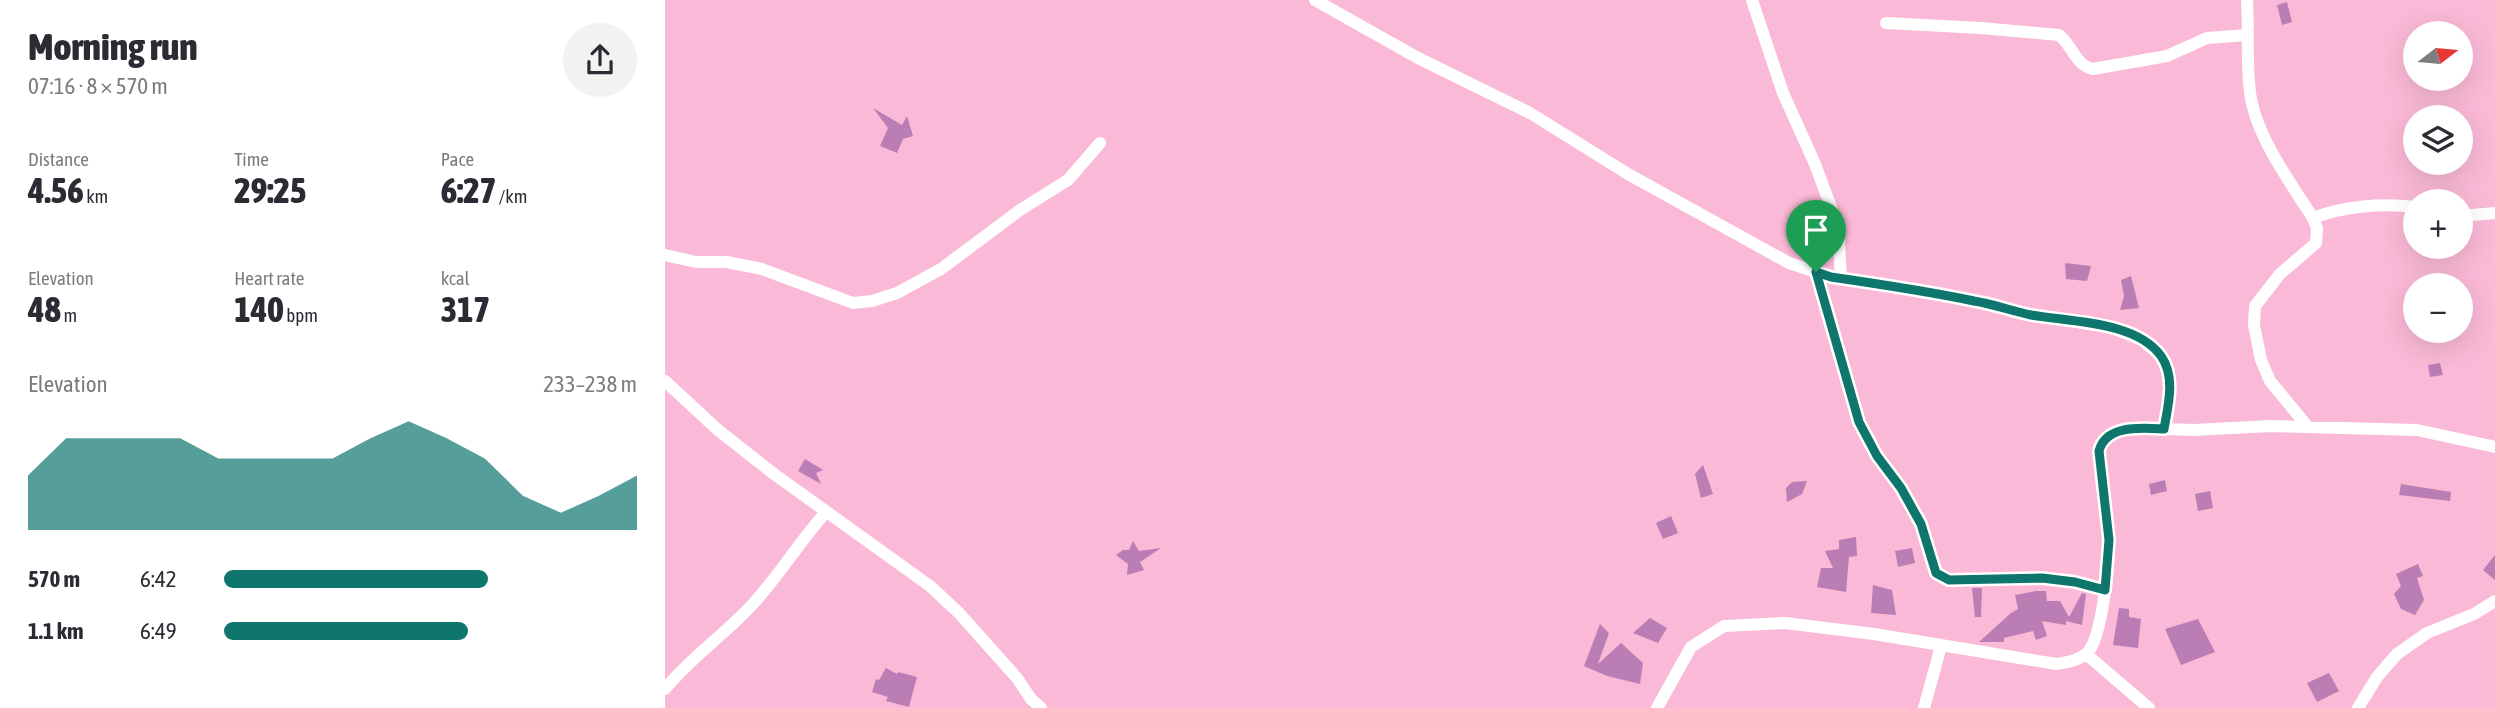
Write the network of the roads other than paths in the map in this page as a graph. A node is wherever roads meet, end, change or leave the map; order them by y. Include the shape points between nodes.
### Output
1 (1315, 0) edge
2 (1752, 0) edge
3 (2247, 0) edge
4 (1886, 23) dead end
5 (2247, 35) junction
6 (1100, 143) dead end
7 (2403, 207) edge
8 (2495, 213) edge
9 (2473, 215) edge
10 (2313, 218) junction
11 (665, 255) edge
12 (1816, 272) junction
13 (1841, 279) junction
14 (665, 381) edge
15 (2308, 428) junction
16 (2164, 429) junction
17 (2495, 447) edge
18 (826, 512) junction
19 (2105, 590) junction
20 (2495, 601) edge
21 (1941, 646) junction
22 (2086, 654) junction
23 (665, 689) edge
24 (1041, 708) edge
25 (1657, 708) edge
26 (1924, 708) edge
27 (2148, 708) edge
28 (2358, 708) edge

1 - 12 street via 1530,113 1628,174 1789,263
2 - 13 street via 1783,93 1838,226
3 - 5 street
4 - 5 street via 2059,35 2080,63 2093,69 2167,56 2207,38
5 - 10 street via 2250,96 2267,144
6 - 11 street via 1068,180 941,269 897,293 871,301 853,303 727,261 695,262
7 - 10 street via 2342,209
8 - 9 street
10 - 15 street via 2316,243 2263,292 2254,315 2261,359 2270,381
12 - 13 street
12 - 19 street via 1859,422 1921,524 1936,573 1949,580 2042,578
13 - 16 street via 2110,327 2142,340 2161,356 2168,372 2170,394
14 - 18 street via 718,430
15 - 16 street
15 - 17 street via 2417,430
16 - 19 street via 2134,428 2110,434 2101,444 2109,540
18 - 23 street via 750,607
18 - 24 street via 930,586
19 - 22 street via 2095,643
20 - 28 street via 2427,633 2397,654
21 - 22 street via 2056,664
21 - 25 street via 1785,623 1724,626 1691,647
21 - 26 street
22 - 27 street

